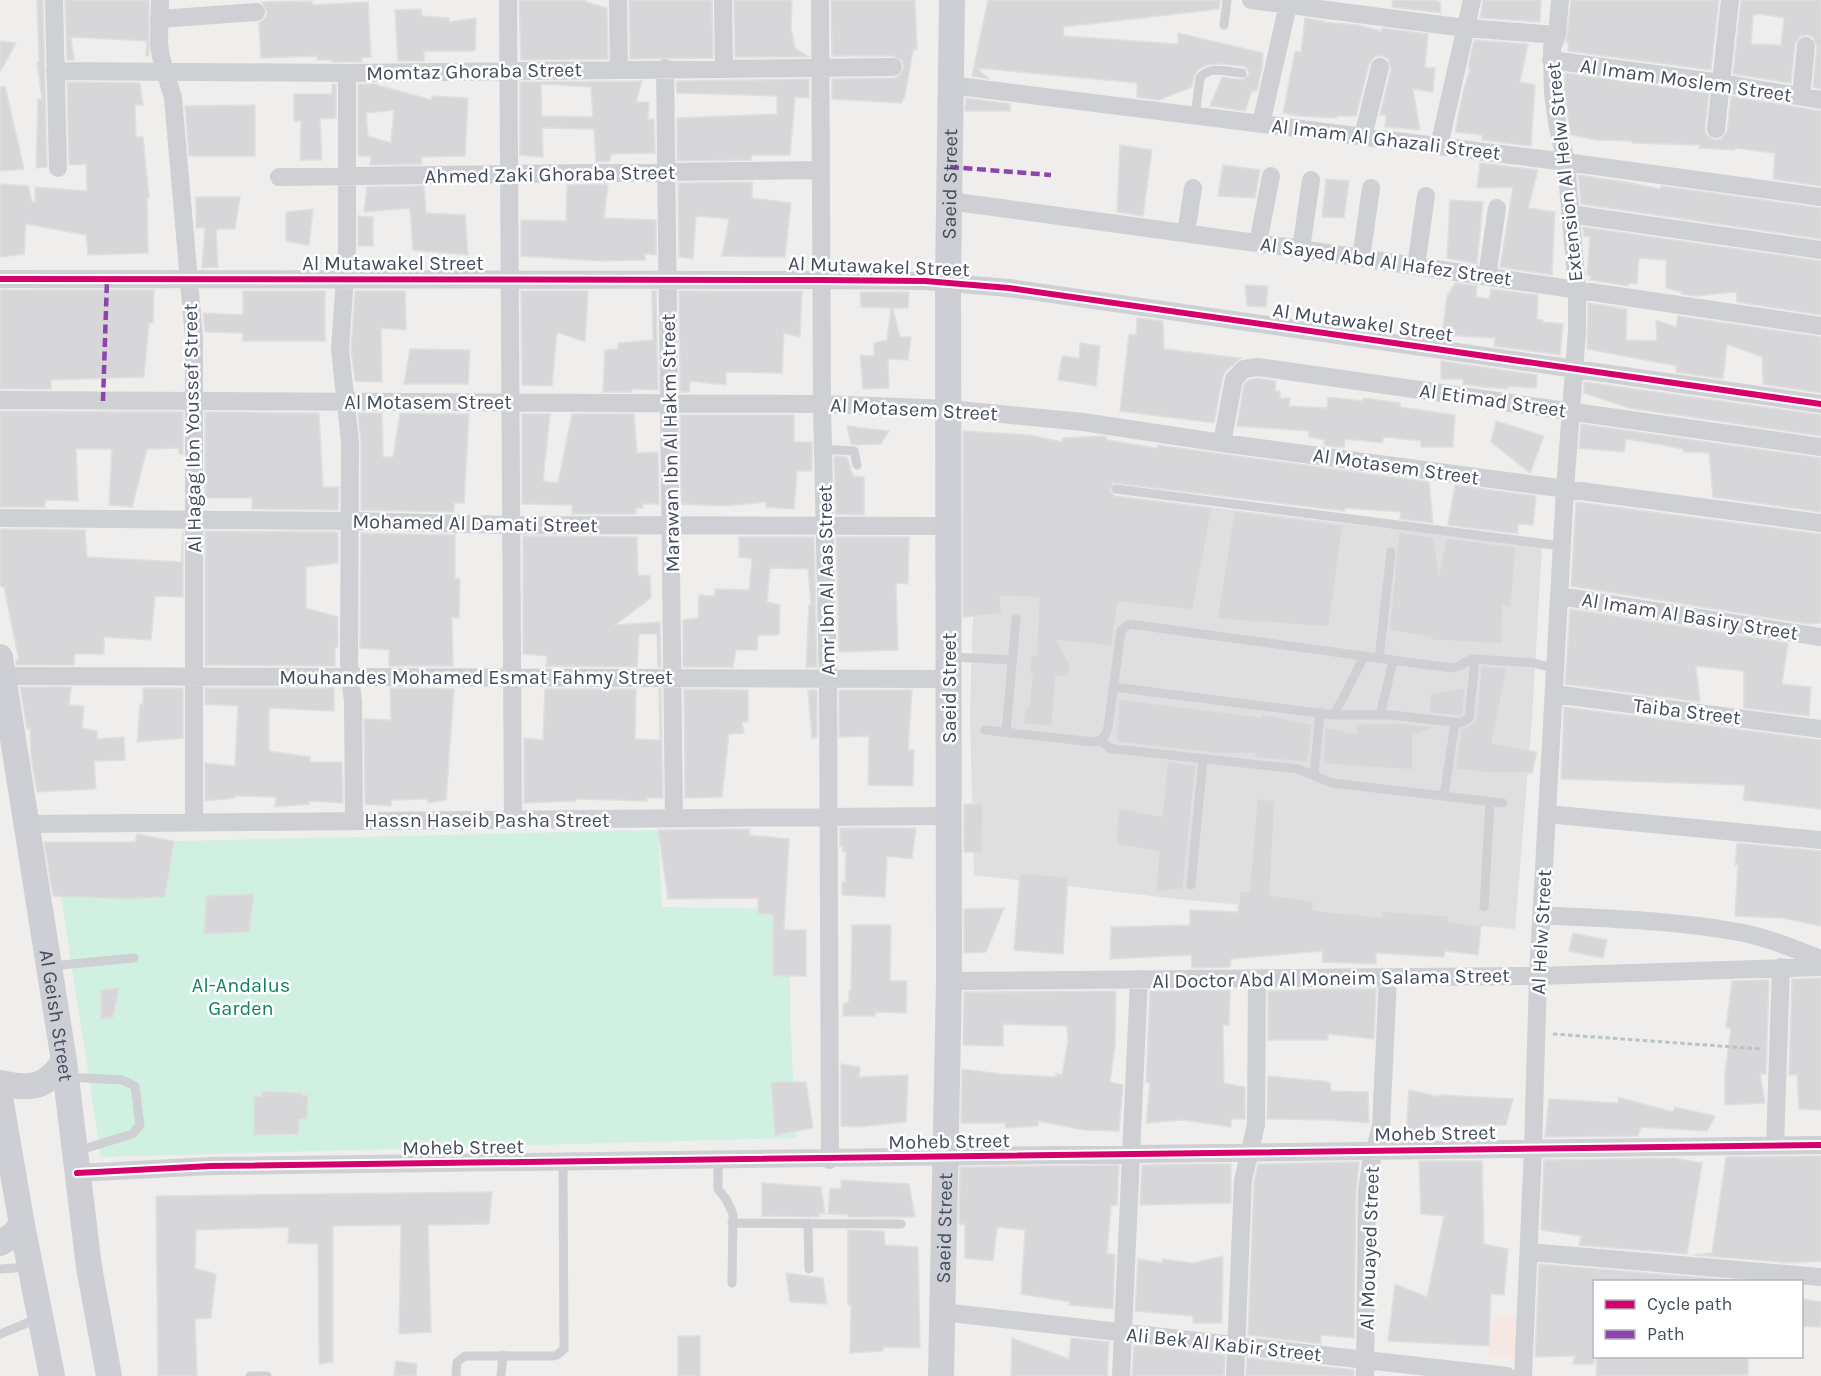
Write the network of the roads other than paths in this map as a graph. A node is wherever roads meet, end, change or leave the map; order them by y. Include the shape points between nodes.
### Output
1 (54, 0) edge
2 (160, 0) edge
3 (508, 0) edge
4 (618, 0) edge
5 (723, 0) edge
6 (820, 0) edge
7 (952, 0) edge
8 (1227, 0) edge
9 (1251, 0) edge
10 (1472, 0) edge
11 (1560, 0) edge
12 (1730, 0) edge
13 (1288, 2) edge
14 (256, 12) dead end
15 (159, 19) junction
16 (1224, 25) dead end
17 (1465, 28) junction
18 (1557, 35) junction
19 (1806, 46) dead end
20 (1551, 60) junction
21 (821, 67) junction
22 (892, 67) dead end
23 (1380, 67) dead end
24 (665, 68) junction
25 (724, 68) junction
26 (619, 69) junction
27 (508, 70) junction
28 (55, 71) junction
29 (165, 72) junction
30 (346, 73) junction
31 (1242, 74) dead end
32 (1721, 83) junction
33 (950, 85) junction
34 (1800, 96) junction
35 (1821, 100) edge
36 (1195, 116) junction
37 (1261, 124) junction
38 (1716, 129) dead end
39 (1363, 136) junction
40 (1439, 146) junction
41 (1566, 162) junction
42 (58, 168) dead end
43 (821, 170) junction
44 (666, 172) junction
45 (509, 174) junction
46 (346, 176) junction
47 (1271, 176) dead end
48 (279, 177) dead end
49 (1311, 180) dead end
50 (1194, 188) dead end
51 (1371, 188) dead end
52 (1426, 196) dead end
53 (1821, 197) edge
54 (950, 201) junction
55 (1497, 208) dead end
56 (1570, 213) junction
57 (1186, 233) junction
58 (1258, 243) junction
59 (1301, 249) junction
60 (1821, 250) edge
61 (1361, 258) junction
62 (1416, 266) junction
63 (1487, 276) junction
64 (0, 279) edge
65 (189, 279) junction
66 (345, 279) junction
67 (509, 279) junction
68 (822, 279) junction
69 (668, 280) junction
70 (948, 282) junction
71 (1576, 289) junction
72 (1821, 326) edge
73 (1574, 368) junction
74 (0, 400) edge
75 (195, 401) junction
76 (345, 401) junction
77 (510, 402) junction
78 (669, 403) junction
79 (822, 404) junction
80 (1821, 404) edge
81 (949, 409) junction
82 (1571, 411) junction
83 (1222, 443) junction
84 (1821, 447) edge
85 (824, 449) junction
86 (857, 465) dead end
87 (1116, 489) dead end
88 (1565, 489) junction
89 (0, 518) edge
90 (194, 519) junction
91 (349, 521) junction
92 (1821, 523) edge
93 (510, 525) junction
94 (671, 526) junction
95 (826, 526) junction
96 (949, 526) junction
97 (1562, 546) junction
98 (1391, 552) dead end
99 (1559, 596) junction
100 (1016, 619) dead end
101 (1821, 637) edge
102 (1364, 657) junction
103 (1379, 659) junction
104 (1475, 659) junction
105 (1012, 660) junction
106 (1393, 661) junction
107 (1, 667) edge
108 (949, 668) junction
109 (1556, 669) junction
110 (194, 676) junction
111 (350, 677) junction
112 (512, 677) junction
113 (673, 678) junction
114 (828, 678) junction
115 (1113, 687) junction
116 (1554, 694) junction
117 (1320, 712) junction
118 (1335, 715) junction
119 (1380, 715) junction
120 (1455, 723) junction
121 (1821, 729) edge
122 (985, 730) dead end
123 (1006, 732) junction
124 (1101, 741) junction
125 (1203, 759) junction
126 (1314, 776) junction
127 (1444, 796) junction
128 (1490, 802) junction
129 (1503, 803) dead end
130 (1547, 814) junction
131 (949, 816) junction
132 (828, 817) junction
133 (674, 819) junction
134 (513, 820) junction
135 (354, 821) junction
136 (194, 822) junction
137 (25, 824) junction
138 (1821, 840) edge
139 (1191, 885) dead end
140 (1484, 908) dead end
141 (1542, 915) junction
142 (134, 958) dead end
143 (1821, 959) edge
144 (49, 966) junction
145 (1781, 967) junction
146 (1821, 967) edge
147 (1538, 976) junction
148 (1388, 977) junction
149 (1257, 979) junction
150 (1139, 980) junction
151 (950, 981) junction
152 (65, 1069) junction
153 (0, 1083) edge
154 (0, 1098) edge
155 (1821, 1145) edge
156 (1775, 1146) junction
157 (1533, 1149) junction
158 (1374, 1150) junction
159 (1250, 1152) junction
160 (1131, 1154) junction
161 (945, 1157) junction
162 (830, 1160) junction
163 (717, 1161) junction
164 (76, 1162) junction
165 (563, 1162) junction
166 (732, 1223) junction
167 (808, 1223) junction
168 (902, 1224) dead end
169 (22, 1225) junction
170 (0, 1243) edge
171 (1529, 1252) junction
172 (31, 1267) junction
173 (0, 1269) edge
174 (808, 1269) dead end
175 (1821, 1277) edge
176 (732, 1283) dead end
177 (942, 1312) junction
178 (41, 1317) junction
179 (1122, 1333) junction
180 (0, 1334) edge
181 (1236, 1345) junction
182 (502, 1355) junction
183 (1365, 1368) edge
184 (52, 1376) edge
185 (108, 1376) edge
186 (250, 1376) edge
187 (267, 1376) edge
188 (456, 1376) edge
189 (501, 1376) edge
190 (941, 1376) edge
191 (1120, 1376) edge
192 (1235, 1376) edge
193 (1507, 1376) edge
194 (1523, 1376) edge

1 - 28 street
2 - 15 street, Al Hagag Ibn Youssef Street
3 - 27 street
4 - 26 street
5 - 25 street
6 - 21 street, Amr Ibn Al Aas Street
7 - 33 street, Saeid Street
8 - 16 lane
9 - 13 street
10 - 17 street
11 - 18 street, Extension Al Helw Street
12 - 32 street
13 - 17 street
13 - 37 street
14 - 15 street
15 - 29 street, Al Hagag Ibn Youssef Street
17 - 18 street
17 - 40 street
18 - 20 street, Extension Al Helw Street
19 - 34 street
20 - 32 street, Al Imam Moslem Street
20 - 41 street, Extension Al Helw Street
21 - 22 street, Momtaz Ghoraba Street
21 - 25 street, Momtaz Ghoraba Street
21 - 43 street, Amr Ibn Al Aas Street
23 - 39 street
24 - 25 street, Momtaz Ghoraba Street
24 - 26 street, Momtaz Ghoraba Street
24 - 44 street, Marawan Ibn Al Hakm Street
26 - 27 street, Momtaz Ghoraba Street
27 - 30 street, Momtaz Ghoraba Street
27 - 45 street
28 - 29 street, Momtaz Ghoraba Street
28 - 42 street
29 - 30 street, Momtaz Ghoraba Street
29 - 65 street, Al Hagag Ibn Youssef Street via 173,98
30 - 46 street
31 - 36 lane via 1211,70 1203,74
32 - 34 street, Al Imam Moslem Street
32 - 38 street
33 - 36 street, Al Imam Al Ghazali Street
33 - 54 street, Saeid Street
34 - 35 street, Al Imam Moslem Street
36 - 37 street, Al Imam Al Ghazali Street
37 - 39 street, Al Imam Al Ghazali Street
39 - 40 street, Al Imam Al Ghazali Street
40 - 41 street, Al Imam Al Ghazali Street
41 - 53 street, Al Imam Al Ghazali Street
41 - 56 street, Extension Al Helw Street
43 - 44 street, Ahmed Zaki Ghoraba Street
43 - 68 street, Amr Ibn Al Aas Street
44 - 45 street, Ahmed Zaki Ghoraba Street
44 - 69 street, Marawan Ibn Al Hakm Street
45 - 46 street, Ahmed Zaki Ghoraba Street
45 - 67 street
46 - 48 street, Ahmed Zaki Ghoraba Street
46 - 66 street
47 - 58 street
49 - 59 street
50 - 57 street
51 - 61 street
52 - 62 street
54 - 57 street, Al Sayed Abd Al Hafez Street
54 - 70 street, Saeid Street
55 - 63 street
56 - 60 street
56 - 71 street, Extension Al Helw Street
57 - 58 street, Al Sayed Abd Al Hafez Street
58 - 59 street, Al Sayed Abd Al Hafez Street
59 - 61 street, Al Sayed Abd Al Hafez Street
61 - 62 street, Al Sayed Abd Al Hafez Street
62 - 63 street, Al Sayed Abd Al Hafez Street
63 - 71 street, Al Sayed Abd Al Hafez Street
64 - 65 street, Al Mutawakel Street
65 - 66 street, Al Mutawakel Street
65 - 75 street, Al Hagag Ibn Youssef Street
66 - 67 street, Al Mutawakel Street
66 - 76 street via 340,349
67 - 69 street, Al Mutawakel Street
67 - 77 street
68 - 69 street, Al Mutawakel Street
68 - 70 street, Al Mutawakel Street
68 - 79 street, Amr Ibn Al Aas Street
69 - 78 street, Marawan Ibn Al Hakm Street
70 - 73 street, Al Mutawakel Street
70 - 81 street, Saeid Street
71 - 72 street, Al Sayed Abd Al Hafez Street
71 - 73 street, Extension Al Helw Street
73 - 80 street, Al Mutawakel Street
73 - 82 street, Extension Al Helw Street
74 - 75 street, Al Motasem Street
75 - 76 street, Al Motasem Street
75 - 90 street, Al Hagag Ibn Youssef Street
76 - 77 street, Al Motasem Street
76 - 91 street via 350,442
77 - 78 street, Al Motasem Street
77 - 93 street
78 - 79 street, Al Motasem Street
78 - 94 street, Marawan Ibn Al Hakm Street
79 - 81 street, Al Motasem Street
79 - 85 street, Amr Ibn Al Aas Street
81 - 83 street, Al Motasem Street via 1083,422
81 - 96 street, Saeid Street
82 - 83 street, Al Etimad Street via 1253,367 1240,372 1232,384
82 - 84 street, Al Etimad Street
82 - 88 street, Extension Al Helw Street
83 - 88 street, Al Motasem Street
85 - 86 lane via 854,451
85 - 95 street, Amr Ibn Al Aas Street
87 - 97 lane
88 - 92 street, Al Motasem Street
88 - 97 street, Al Helw Street
89 - 90 street, Mohamed Al Damati Street
90 - 91 street, Mohamed Al Damati Street
90 - 110 street, Al Hagag Ibn Youssef Street
91 - 93 street, Mohamed Al Damati Street
91 - 111 street
93 - 94 street, Mohamed Al Damati Street
93 - 112 street
94 - 95 street, Mohamed Al Damati Street
94 - 113 street, Marawan Ibn Al Hakm Street
95 - 96 street, Mohamed Al Damati Street
95 - 114 street, Amr Ibn Al Aas Street
96 - 108 street, Saeid Street
97 - 99 street, Al Helw Street
98 - 103 lane
99 - 101 street, Al Imam Al Basiry Street
99 - 109 street, Al Helw Street
100 - 105 lane
102 - 103 lane
102 - 115 lane via 1129,624 1121,631
102 - 118 lane
103 - 106 lane
104 - 106 lane via 1451,669
104 - 109 lane via 1534,663
104 - 120 lane via 1469,718 1465,723
105 - 108 lane
105 - 123 lane
106 - 119 lane
107 - 110 street, Mouhandes Mohamed Esmat Fahmy Street
107 - 137 street, Al Geish Street
108 - 114 street, Mouhandes Mohamed Esmat Fahmy Street
108 - 131 street, Saeid Street
109 - 116 street, Al Helw Street
110 - 111 street, Mouhandes Mohamed Esmat Fahmy Street
110 - 136 street, Al Hagag Ibn Youssef Street
111 - 112 street, Mouhandes Mohamed Esmat Fahmy Street
111 - 135 street
112 - 113 street, Mouhandes Mohamed Esmat Fahmy Street
112 - 134 street
113 - 114 street, Mouhandes Mohamed Esmat Fahmy Street
113 - 133 street, Marawan Ibn Al Hakm Street
114 - 132 street, Amr Ibn Al Aas Street
115 - 117 lane
115 - 124 lane via 1108,727
116 - 121 street, Taiba Street
116 - 130 street, Al Helw Street
117 - 118 lane
117 - 126 lane
118 - 119 lane
119 - 120 lane
120 - 127 lane
122 - 123 lane
123 - 124 lane
124 - 125 lane via 1115,749
125 - 126 lane via 1298,769
125 - 139 lane
126 - 127 lane via 1332,783
127 - 128 lane
128 - 129 lane
128 - 140 lane
130 - 138 street
130 - 141 street, Al Helw Street
131 - 132 street, Hassn Haseib Pasha Street
131 - 151 street, Saeid Street
132 - 133 street, Hassn Haseib Pasha Street
132 - 162 street, Amr Ibn Al Aas Street
133 - 134 street, Hassn Haseib Pasha Street
134 - 135 street, Hassn Haseib Pasha Street
135 - 136 street, Hassn Haseib Pasha Street
136 - 137 street, Hassn Haseib Pasha Street
137 - 144 street, Al Geish Street
141 - 143 street via 1738,932
141 - 147 street, Al Helw Street
142 - 144 lane
144 - 152 street, Al Geish Street
145 - 146 street, Al Doctor Abd Al Moneim Salama Street
145 - 147 street, Al Doctor Abd Al Moneim Salama Street
145 - 156 street
147 - 148 street, Al Doctor Abd Al Moneim Salama Street
147 - 157 street, Al Helw Street
148 - 149 street, Al Doctor Abd Al Moneim Salama Street
148 - 158 street, Al Mouayed Street via 1381,1126
149 - 150 street, Al Doctor Abd Al Moneim Salama Street
149 - 159 street via 1256,1125
150 - 151 street, Al Doctor Abd Al Moneim Salama Street
150 - 160 street
151 - 161 street, Saeid Street
152 - 153 street via 48,1081 31,1086
152 - 164 street, Al Geish Street
152 - 164 lane via 135,1086 141,1125 132,1134
154 - 169 street
155 - 156 street, Moheb Street
156 - 157 street, Moheb Street
157 - 158 street, Moheb Street
157 - 171 street, Al Helw Street
158 - 159 street, Moheb Street
158 - 183 street, Al Mouayed Street via 1368,1190
159 - 160 street, Moheb Street
159 - 181 street via 1243,1180
160 - 161 street, Moheb Street
160 - 179 street
161 - 162 street, Moheb Street
161 - 177 street, Saeid Street
162 - 163 street, Moheb Street
163 - 165 street, Moheb Street
163 - 166 lane via 718,1189 730,1206
164 - 165 street, Moheb Street via 212,1166
164 - 185 street, Al Geish Street
165 - 182 lane via 564,1349 553,1356
166 - 167 lane
166 - 176 lane
167 - 168 lane
167 - 174 lane
169 - 170 street
169 - 172 street
171 - 175 street
171 - 194 street, Al Helw Street
172 - 173 lane
172 - 178 street
177 - 179 street, Ali Bek Al Kabir Street
177 - 190 street, Saeid Street
178 - 180 lane
178 - 184 street
179 - 181 street, Ali Bek Al Kabir Street
179 - 191 street
181 - 183 street, Ali Bek Al Kabir Street
181 - 192 street
182 - 188 lane via 465,1356 457,1362
182 - 189 lane
183 - 193 street, Ali Bek Al Kabir Street
186 - 187 lane

